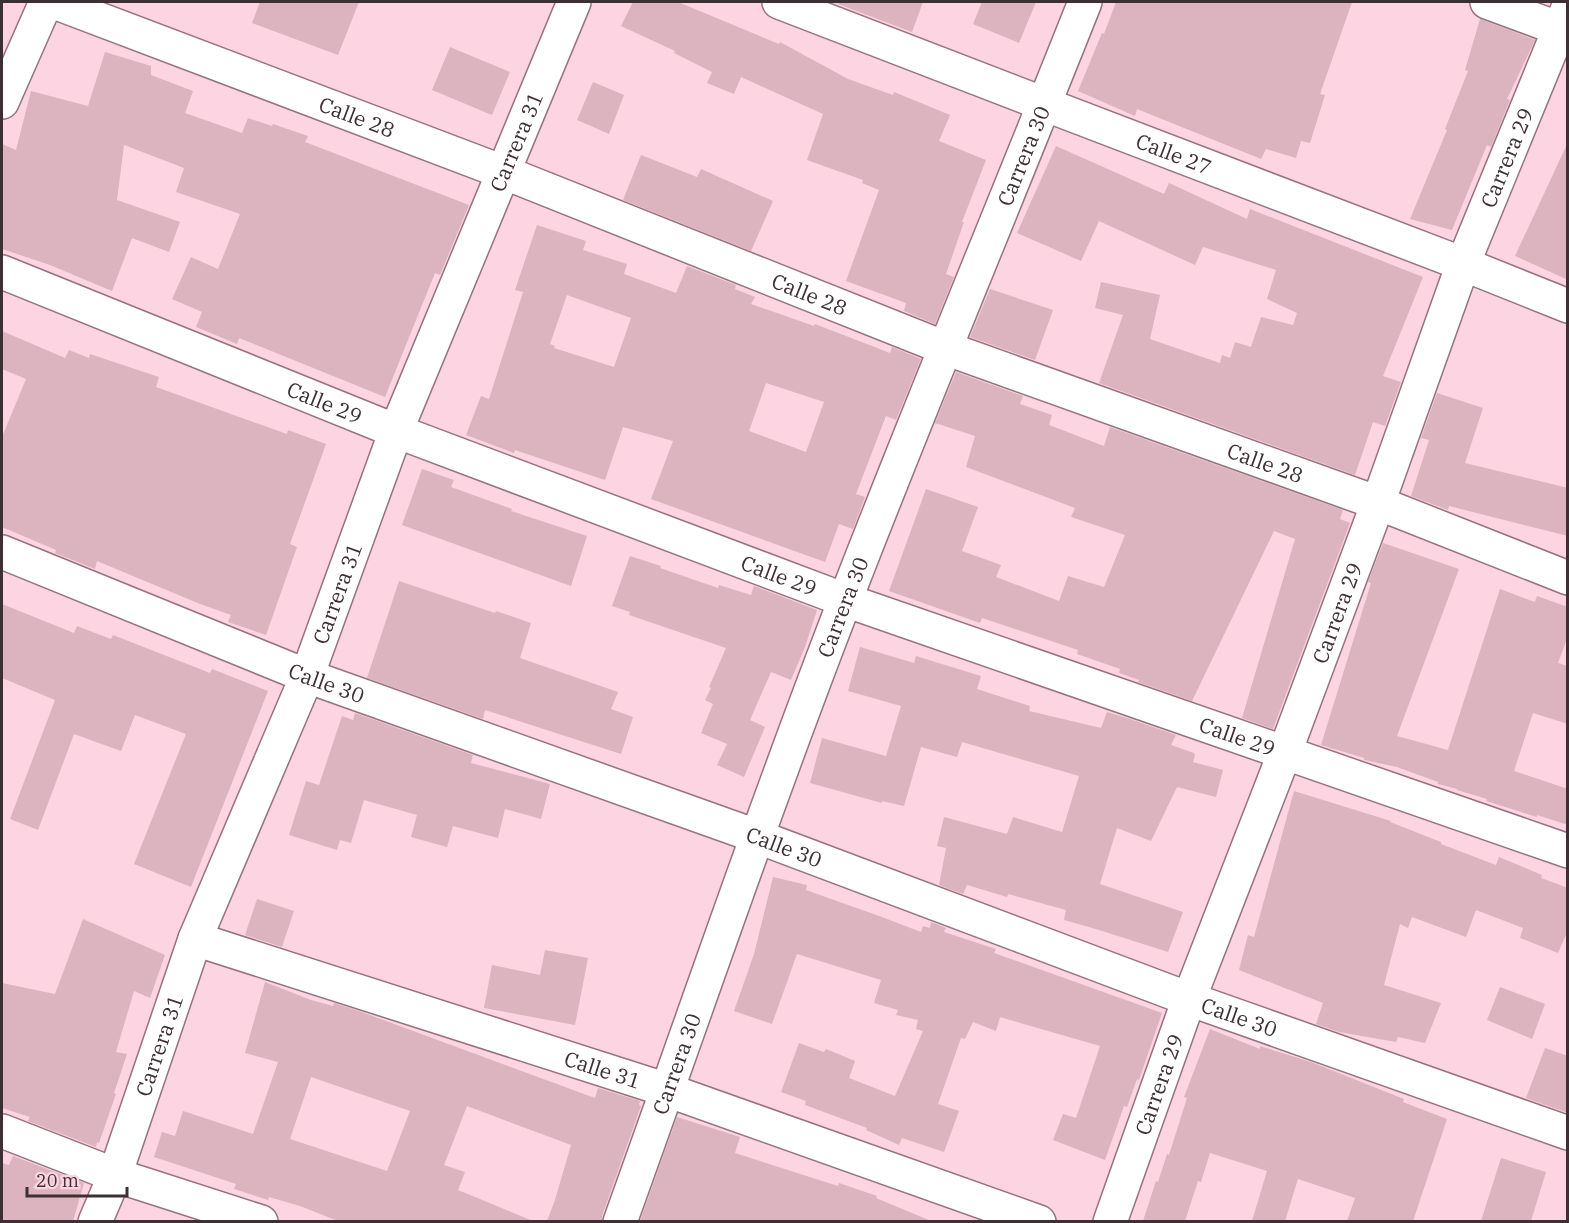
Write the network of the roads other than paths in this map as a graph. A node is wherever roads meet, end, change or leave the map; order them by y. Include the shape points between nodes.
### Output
1 (46, 2) edge
2 (54, 2) edge
3 (574, 2) edge
4 (779, 2) edge
5 (1085, 2) edge
6 (1487, 2) edge
7 (1565, 23) edge
8 (2, 102) edge
9 (1044, 105) junction
10 (503, 172) junction
11 (1463, 264) junction
12 (2, 272) edge
13 (1568, 306) edge
14 (945, 348) junction
15 (396, 431) junction
16 (1378, 503) junction
17 (2, 552) edge
18 (1568, 578) edge
19 (845, 600) junction
20 (307, 676) junction
21 (1285, 752) junction
22 (756, 836) junction
23 (1568, 851) edge
24 (195, 939) junction
25 (1189, 999) junction
26 (667, 1090) junction
27 (2, 1131) edge
28 (1568, 1133) edge
29 (115, 1175) junction
30 (95, 1221) edge
31 (261, 1221) edge
32 (620, 1221) edge
33 (1039, 1221) edge
34 (1110, 1221) edge

1 - 8 street
2 - 10 street, Calle 28
3 - 10 street, Carrera 31
4 - 9 street, Calle 27
5 - 9 street, Carrera 30
6 - 7 street
7 - 11 street, Carrera 29
9 - 11 street, Calle 27
9 - 14 street, Carrera 30
10 - 14 street, Calle 28
10 - 15 street, Carrera 31
11 - 13 street, Calle 27
11 - 16 street, Carrera 29
12 - 15 street, Calle 29
14 - 16 street, Calle 28
14 - 19 street, Carrera 30
15 - 19 street, Calle 29
15 - 20 street, Carrera 31
16 - 18 street, Calle 28
16 - 21 street, Carrera 29
17 - 20 street, Calle 30
19 - 21 street, Calle 29
19 - 22 street, Carrera 30
20 - 22 street, Calle 30
20 - 24 street, Carrera 31
21 - 23 street, Calle 29
21 - 25 street, Carrera 29
22 - 25 street, Calle 30
22 - 26 street, Carrera 30
24 - 26 street, Calle 31
24 - 29 street, Carrera 31
25 - 28 street, Calle 30
25 - 34 street, Carrera 29
26 - 32 street, Carrera 30
26 - 33 street, Calle 31
27 - 29 street
29 - 30 street, Carrera 31
29 - 31 street

